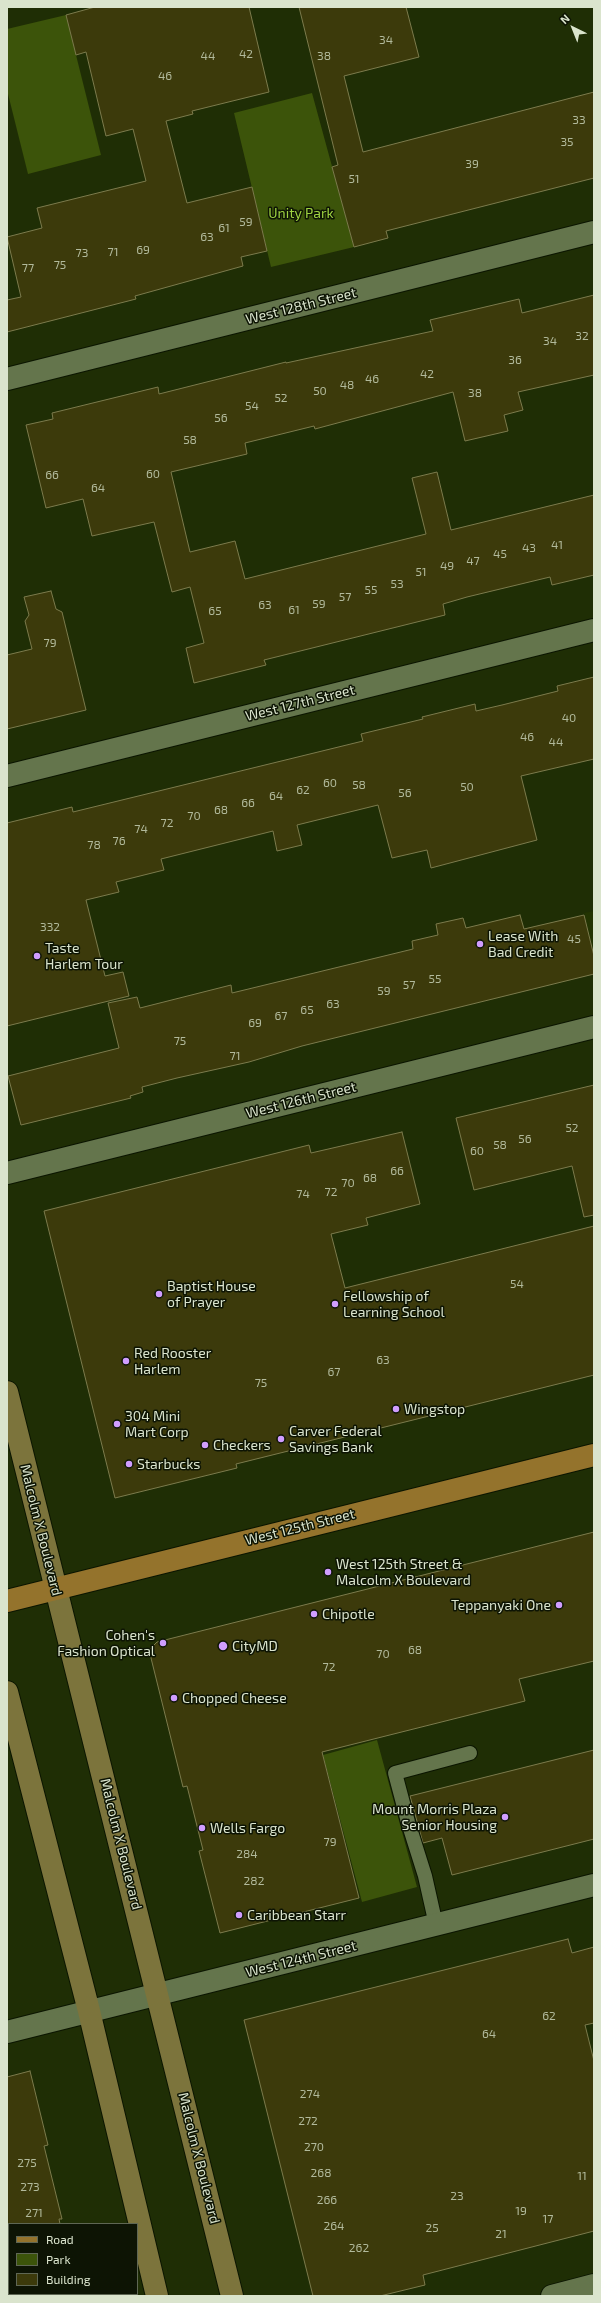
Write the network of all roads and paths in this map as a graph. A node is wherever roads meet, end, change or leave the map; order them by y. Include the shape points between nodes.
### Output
1 (594, 232) edge
2 (7, 379) edge
3 (594, 630) edge
4 (7, 776) edge
5 (594, 1027) edge
6 (7, 1173) edge
7 (7, 1392) edge
8 (594, 1455) edge
9 (56, 1588) junction
10 (7, 1601) edge
11 (7, 1692) edge
12 (470, 1754) dead end
13 (594, 1886) edge
14 (436, 1925) junction
15 (158, 1994) junction
16 (89, 2012) junction
17 (7, 2032) edge
18 (594, 2286) edge
19 (157, 2296) edge
20 (232, 2296) edge
21 (552, 2296) edge

1 - 2 street, West 128th Street
3 - 4 street, West 127th Street
5 - 6 street, West 126th Street
7 - 9 main road, Malcolm X Boulevard
8 - 9 main road, West 125th Street
9 - 10 main road, West 125th Street
9 - 15 main road, Malcolm X Boulevard
11 - 16 main road
12 - 14 lane via 395,1773 425,1876
13 - 14 street, West 124th Street
14 - 15 street, West 124th Street
15 - 16 street, West 124th Street
15 - 20 main road, Malcolm X Boulevard
16 - 17 street, West 124th Street
16 - 19 main road
18 - 21 street

